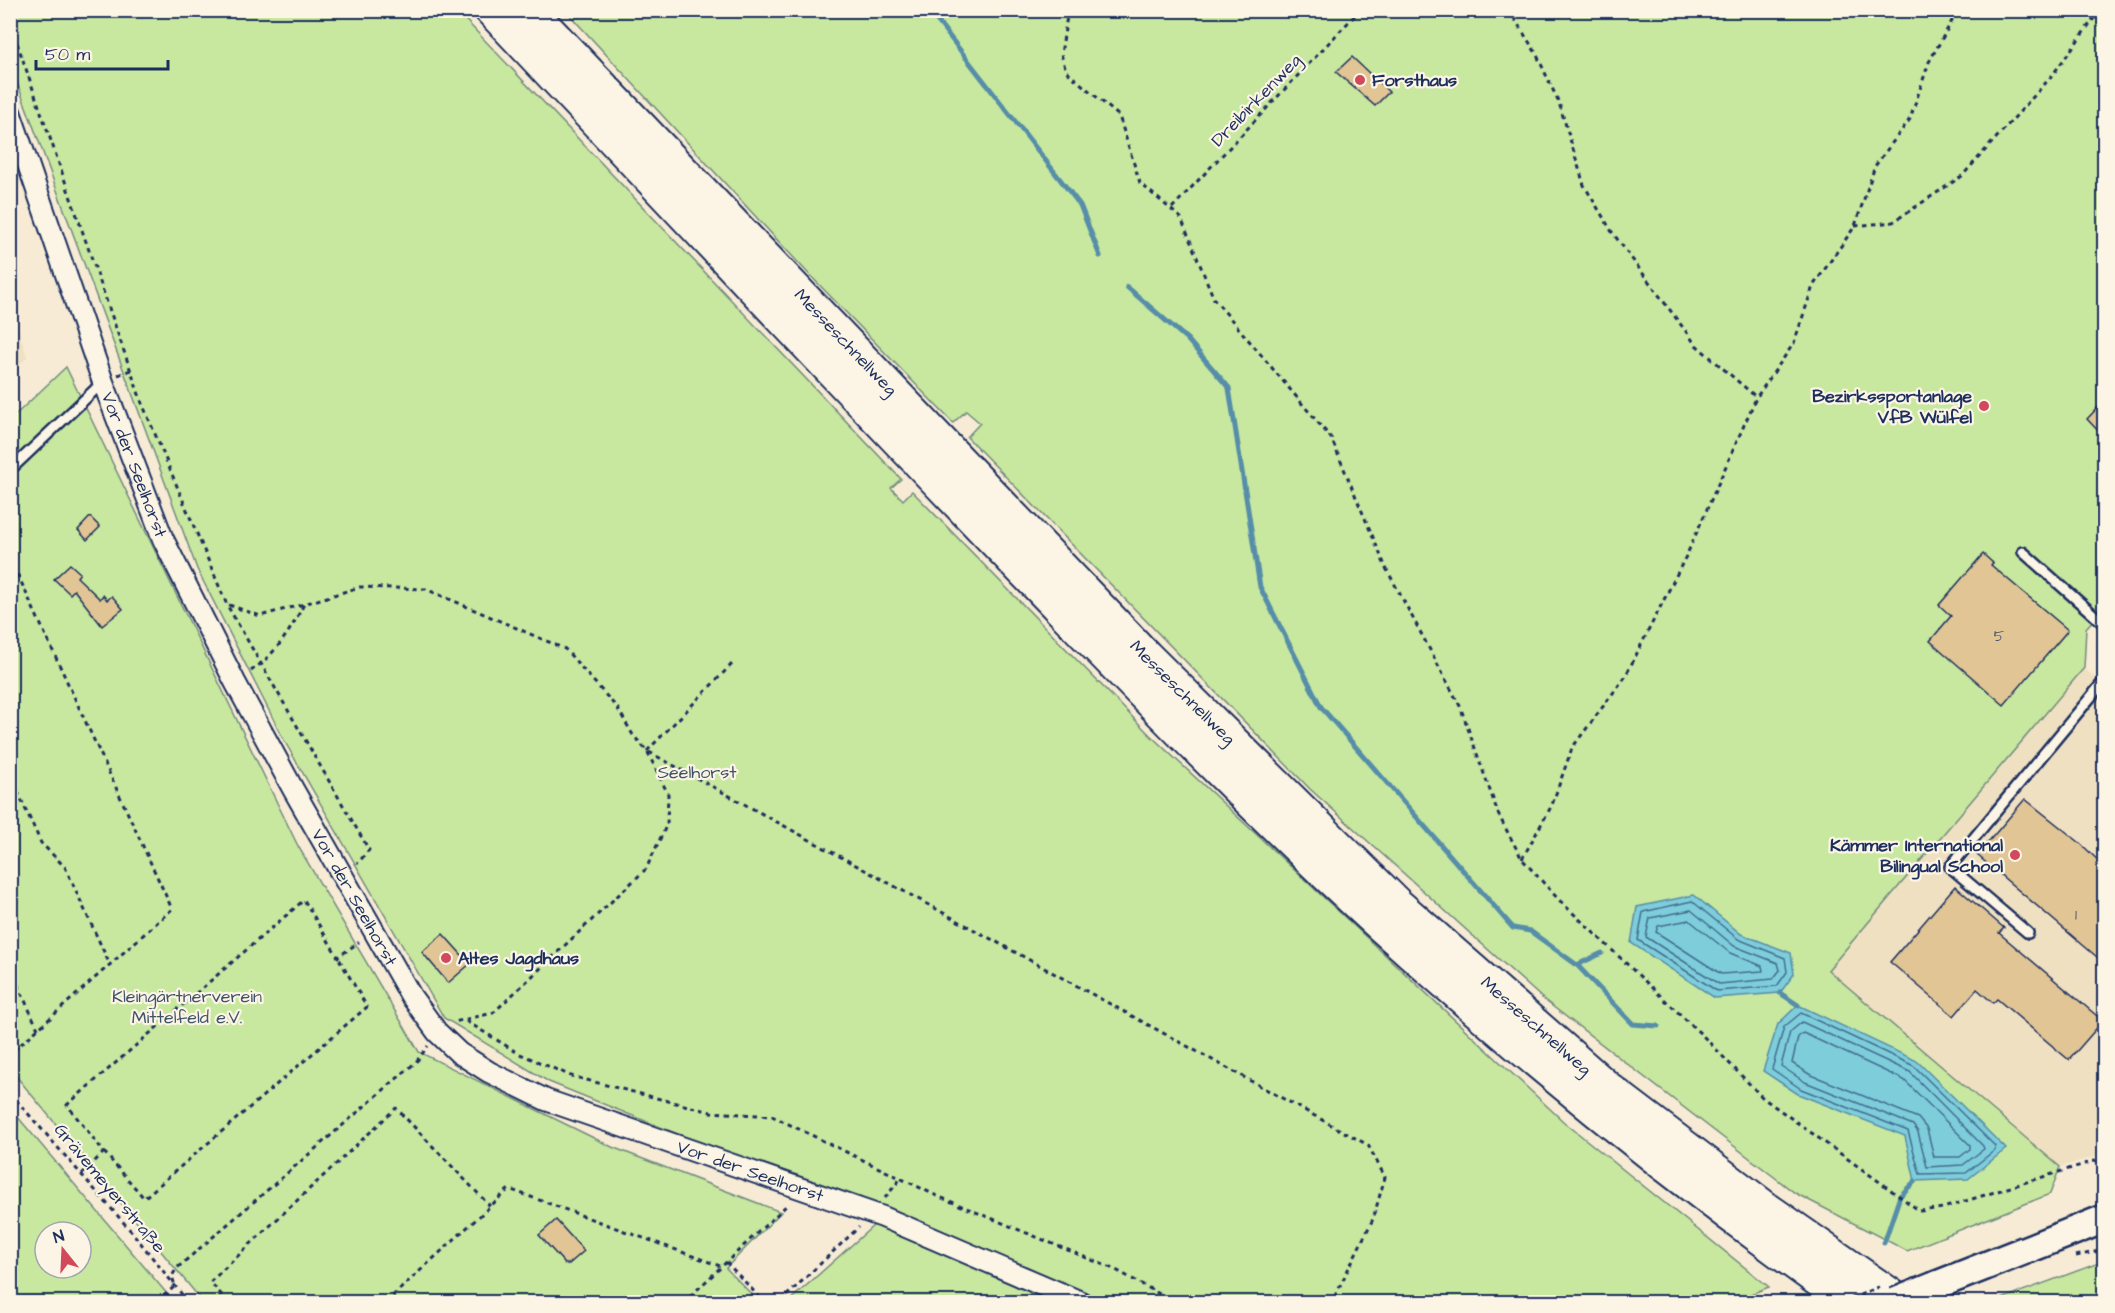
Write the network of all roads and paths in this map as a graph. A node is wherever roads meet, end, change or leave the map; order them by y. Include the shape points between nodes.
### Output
1 (491, 10) edge
2 (529, 10) edge
3 (1068, 10) edge
4 (1360, 10) edge
5 (1509, 10) edge
6 (1958, 10) edge
7 (2100, 10) edge
8 (10, 18) edge
9 (10, 112) edge
10 (1172, 208) junction
11 (1855, 226) junction
12 (102, 382) junction
13 (1756, 398) junction
14 (10, 470) edge
15 (2023, 552) dead end
16 (10, 558) edge
17 (304, 604) junction
18 (227, 605) junction
19 (2104, 624) edge
20 (735, 661) dead end
21 (262, 663) junction
22 (2104, 681) edge
23 (235, 682) junction
24 (647, 751) junction
25 (10, 776) edge
26 (1522, 859) junction
27 (344, 879) junction
28 (374, 931) junction
29 (2028, 933) dead end
30 (338, 957) junction
31 (110, 965) junction
32 (10, 969) edge
33 (466, 1021) junction
34 (38, 1029) junction
35 (437, 1032) junction
36 (10, 1054) edge
37 (10, 1093) edge
38 (104, 1152) junction
39 (2104, 1158) edge
40 (82, 1174) junction
41 (901, 1178) junction
42 (804, 1188) junction
43 (490, 1206) junction
44 (873, 1214) junction
45 (2104, 1219) edge
46 (726, 1262) junction
47 (723, 1267) junction
48 (175, 1286) junction
49 (157, 1302) edge
50 (188, 1302) edge
51 (228, 1302) edge
52 (386, 1302) edge
53 (684, 1302) edge
54 (764, 1302) edge
55 (780, 1302) edge
56 (1080, 1302) edge
57 (1174, 1302) edge
58 (1332, 1302) edge
59 (1849, 1302) edge
60 (1895, 1302) edge
61 (1901, 1302) edge

1 - 59 highway, Messeschnellweg via 945,491 1359,905 1593,1109 1749,1232
2 - 61 highway, Messeschnellweg via 1146,656 1396,903 1609,1089 1738,1188
3 - 10 path via 1061,54 1066,71 1119,116 1140,183
4 - 10 path, Dreibirkenweg
5 - 13 path via 1536,53 1559,103 1584,185 1612,232 1696,345
6 - 11 path via 1929,62 1910,119 1875,166
7 - 11 path via 2051,77 1962,176 1893,222
8 - 18 path via 142,402
9 - 12 street, Vor der Seelhorst
10 - 26 path via 1181,218 1214,299 1331,438 1386,568 1460,706 1499,816
11 - 13 path via 1813,286 1794,343
12 - 14 lane
12 - 23 street, Vor der Seelhorst via 162,539
13 - 26 path via 1688,552 1625,677 1572,748 1552,805
15 - 19 lane
16 - 31 path via 172,909
17 - 18 path via 260,616
17 - 21 path via 291,631
17 - 24 path via 360,587 426,589 565,649 618,709
18 - 21 path
20 - 24 path
21 - 23 path
21 - 27 path via 369,850
22 - 29 lane via 1950,867
23 - 27 street, Vor der Seelhorst
24 - 33 path via 669,794 667,824 646,869 493,1013
24 - 58 path via 1368,1145 1385,1177 1373,1219
25 - 31 path via 41,843 66,867
26 - 39 path via 1559,900 1763,1098 1920,1211 1943,1208
27 - 28 street, Vor der Seelhorst
28 - 30 path
28 - 35 street, Vor der Seelhorst via 411,996
30 - 38 path via 367,1007 144,1198
30 - 38 path via 304,900 67,1105
31 - 34 path
32 - 34 path
33 - 35 path via 441,1023
33 - 41 path via 518,1053 571,1076 711,1112 772,1116
34 - 36 path
35 - 42 street, Vor der Seelhorst via 459,1053 489,1072 546,1100
35 - 48 path via 416,1062 177,1268 172,1276
37 - 40 path, Grävemeyerstraße
38 - 40 path
40 - 48 path, Grävemeyerstraße
41 - 44 path
41 - 57 path via 1116,1270
42 - 44 street, Vor der Seelhorst
42 - 46 path
43 - 47 path via 509,1189
43 - 51 path via 396,1108 210,1282
43 - 52 path
44 - 55 path
44 - 56 street, Vor der Seelhorst
45 - 60 main road, bridge
46 - 47 path
46 - 54 path
47 - 53 path
48 - 49 path
48 - 50 path, Grävemeyerstraße

